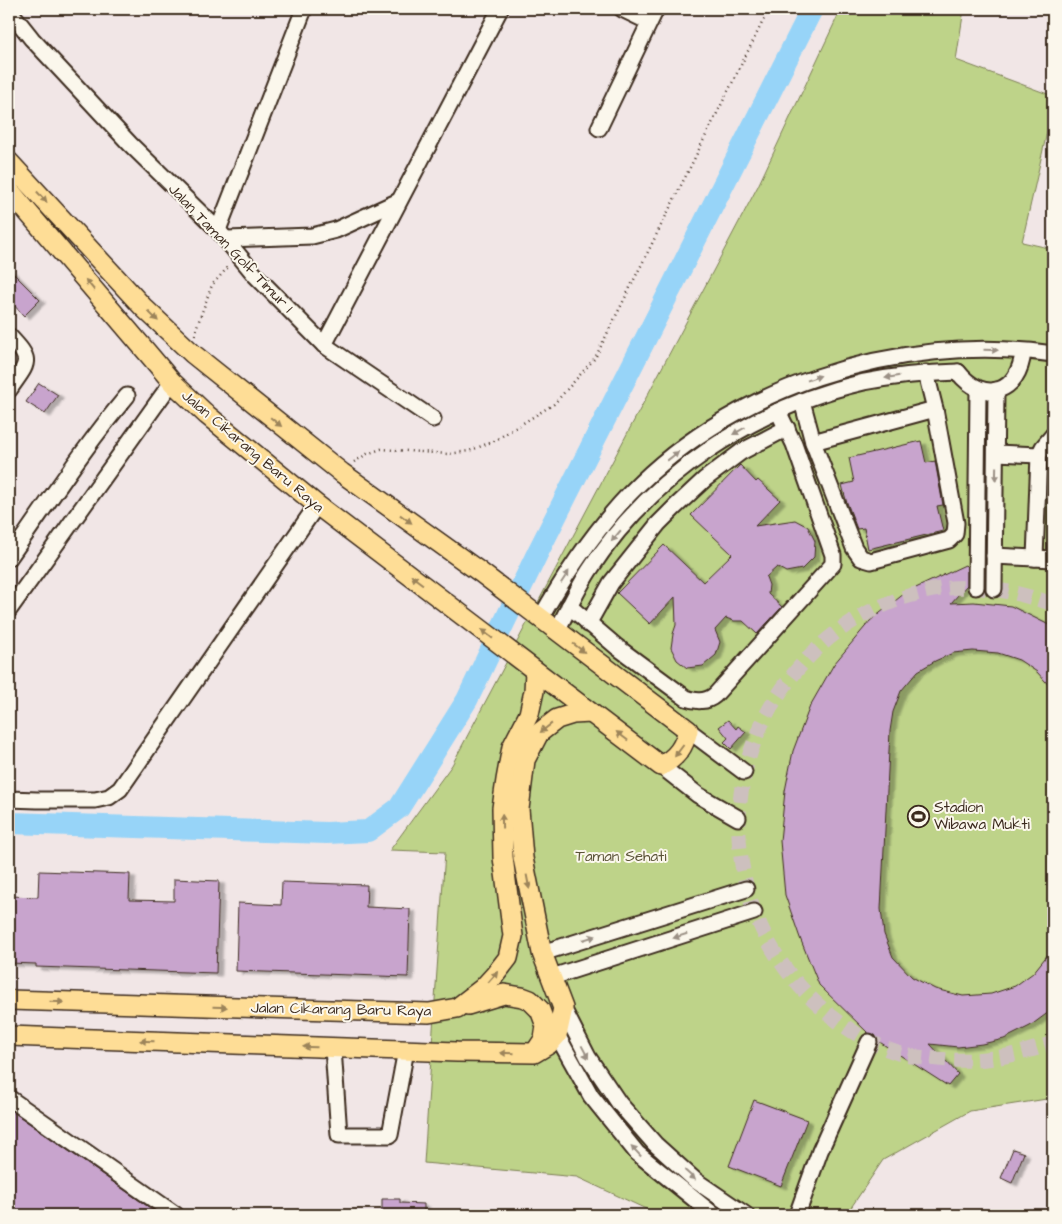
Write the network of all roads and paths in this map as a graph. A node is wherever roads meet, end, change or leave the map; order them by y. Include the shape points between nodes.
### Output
1 (304, 9) edge
2 (500, 9) edge
3 (622, 9) edge
4 (769, 9) edge
5 (9, 10) edge
6 (652, 16) edge
7 (598, 128) dead end
8 (9, 162) edge
9 (9, 190) edge
10 (400, 201) junction
11 (222, 235) junction
12 (239, 255) junction
13 (197, 326) dead end
14 (9, 336) edge
15 (324, 345) junction
16 (958, 350) junction
17 (1023, 352) junction
18 (1053, 354) edge
19 (958, 372) junction
20 (926, 373) junction
21 (172, 382) junction
22 (978, 389) junction
23 (9, 390) edge
24 (996, 390) junction
25 (127, 396) dead end
26 (802, 401) junction
27 (935, 409) junction
28 (778, 411) junction
29 (433, 419) dead end
30 (787, 428) junction
31 (1053, 435) edge
32 (813, 442) junction
33 (996, 453) junction
34 (1039, 455) junction
35 (342, 473) junction
36 (317, 505) junction
37 (994, 556) junction
38 (9, 558) edge
39 (1036, 558) junction
40 (1053, 559) edge
41 (976, 587) dead end
42 (994, 589) dead end
43 (569, 606) junction
44 (9, 610) edge
45 (540, 619) junction
46 (588, 624) junction
47 (556, 631) junction
48 (535, 671) junction
49 (591, 713) junction
50 (688, 730) junction
51 (661, 766) junction
52 (744, 772) dead end
53 (9, 799) edge
54 (738, 818) dead end
55 (746, 889) dead end
56 (754, 912) dead end
57 (542, 953) junction
58 (552, 978) junction
59 (9, 1000) edge
60 (457, 1008) junction
61 (563, 1008) junction
62 (557, 1034) junction
63 (9, 1036) edge
64 (870, 1042) dead end
65 (333, 1048) junction
66 (406, 1050) junction
67 (534, 1053) junction
68 (9, 1098) edge
69 (176, 1215) edge
70 (714, 1215) edge
71 (746, 1215) edge
72 (798, 1215) edge

1 - 11 street
2 - 10 street
3 - 6 street
4 - 35 path via 595,358 554,404 494,441 469,451 448,454 381,449 367,454
5 - 11 street, Jalan Taman Golf Timur 1 via 130,144
6 - 7 street
8 -> 35 main road via 143,307 193,354
21 -> 9 main road, Jalan Cikarang Baru Raya
10 - 11 street via 336,230 312,236
10 - 15 street
11 - 12 street, Jalan Taman Golf Timur 1
12 - 13 path via 212,285
12 - 15 street, Jalan Taman Golf Timur 1
14 - 23 street via 22,350 26,362
15 - 29 street, Jalan Taman Golf Timur 1
16 -> 17 street
16 - 19 street
45 -> 16 street via 574,562 621,503 655,470 732,415 818,376 883,359
17 - 18 street
17 - 24 street via 1017,376
19 - 20 street
19 - 22 street
20 -> 26 street via 863,382
20 - 27 street
21 - 36 main road, Jalan Cikarang Baru Raya via 207,415
21 - 44 street
22 - 24 street
22 - 41 street
24 - 33 street
25 - 38 street via 56,489
26 - 28 street
26 - 32 street
27 - 32 street
27 - 32 street via 956,523 955,534 949,540 932,545 871,561 860,558
28 - 30 street
28 -> 43 street via 741,430 673,477 614,537
30 - 46 street via 741,452 675,507 611,583
30 - 46 street via 830,546 833,564 710,700 686,698
31 - 34 street
33 - 34 street
33 -> 37 street
34 - 39 street
35 -> 45 main road
48 -> 36 main road, Jalan Cikarang Baru Raya
36 - 53 street via 120,789 109,797 95,800
37 - 39 street
37 - 42 street
39 - 40 street
43 - 46 street
43 - 47 street
45 - 47 main road
47 -> 50 main road
48 - 49 main road, Jalan Cikarang Baru Raya
60 -> 48 main road, Jalan Cikarang Baru Raya via 483,988 508,958 513,936 503,857 502,808 512,747 530,714
51 -> 49 main road, Jalan Cikarang Baru Raya
49 -> 57 main road via 557,719 539,733 525,760 519,809 523,858
50 -> 51 main road via 680,752
50 - 52 street
51 - 54 street, Jalan Cikarang Baru Raya via 698,795
57 -> 55 street
56 -> 58 street
57 - 58 main road
58 - 61 main road
59 -> 60 main road, Jalan Cikarang Baru Raya via 429,1013
60 - 67 main road via 504,994 530,1000 540,1010 546,1026 544,1039
61 - 62 main road
61 -> 71 street via 588,1057 619,1103 655,1144 696,1181
62 - 67 main road via 549,1044
70 -> 62 street via 637,1153 591,1096
65 -> 63 main road
64 - 72 street via 820,1151
65 - 66 main road
65 - 66 street via 339,1134 390,1135
67 -> 66 main road
68 - 69 street

